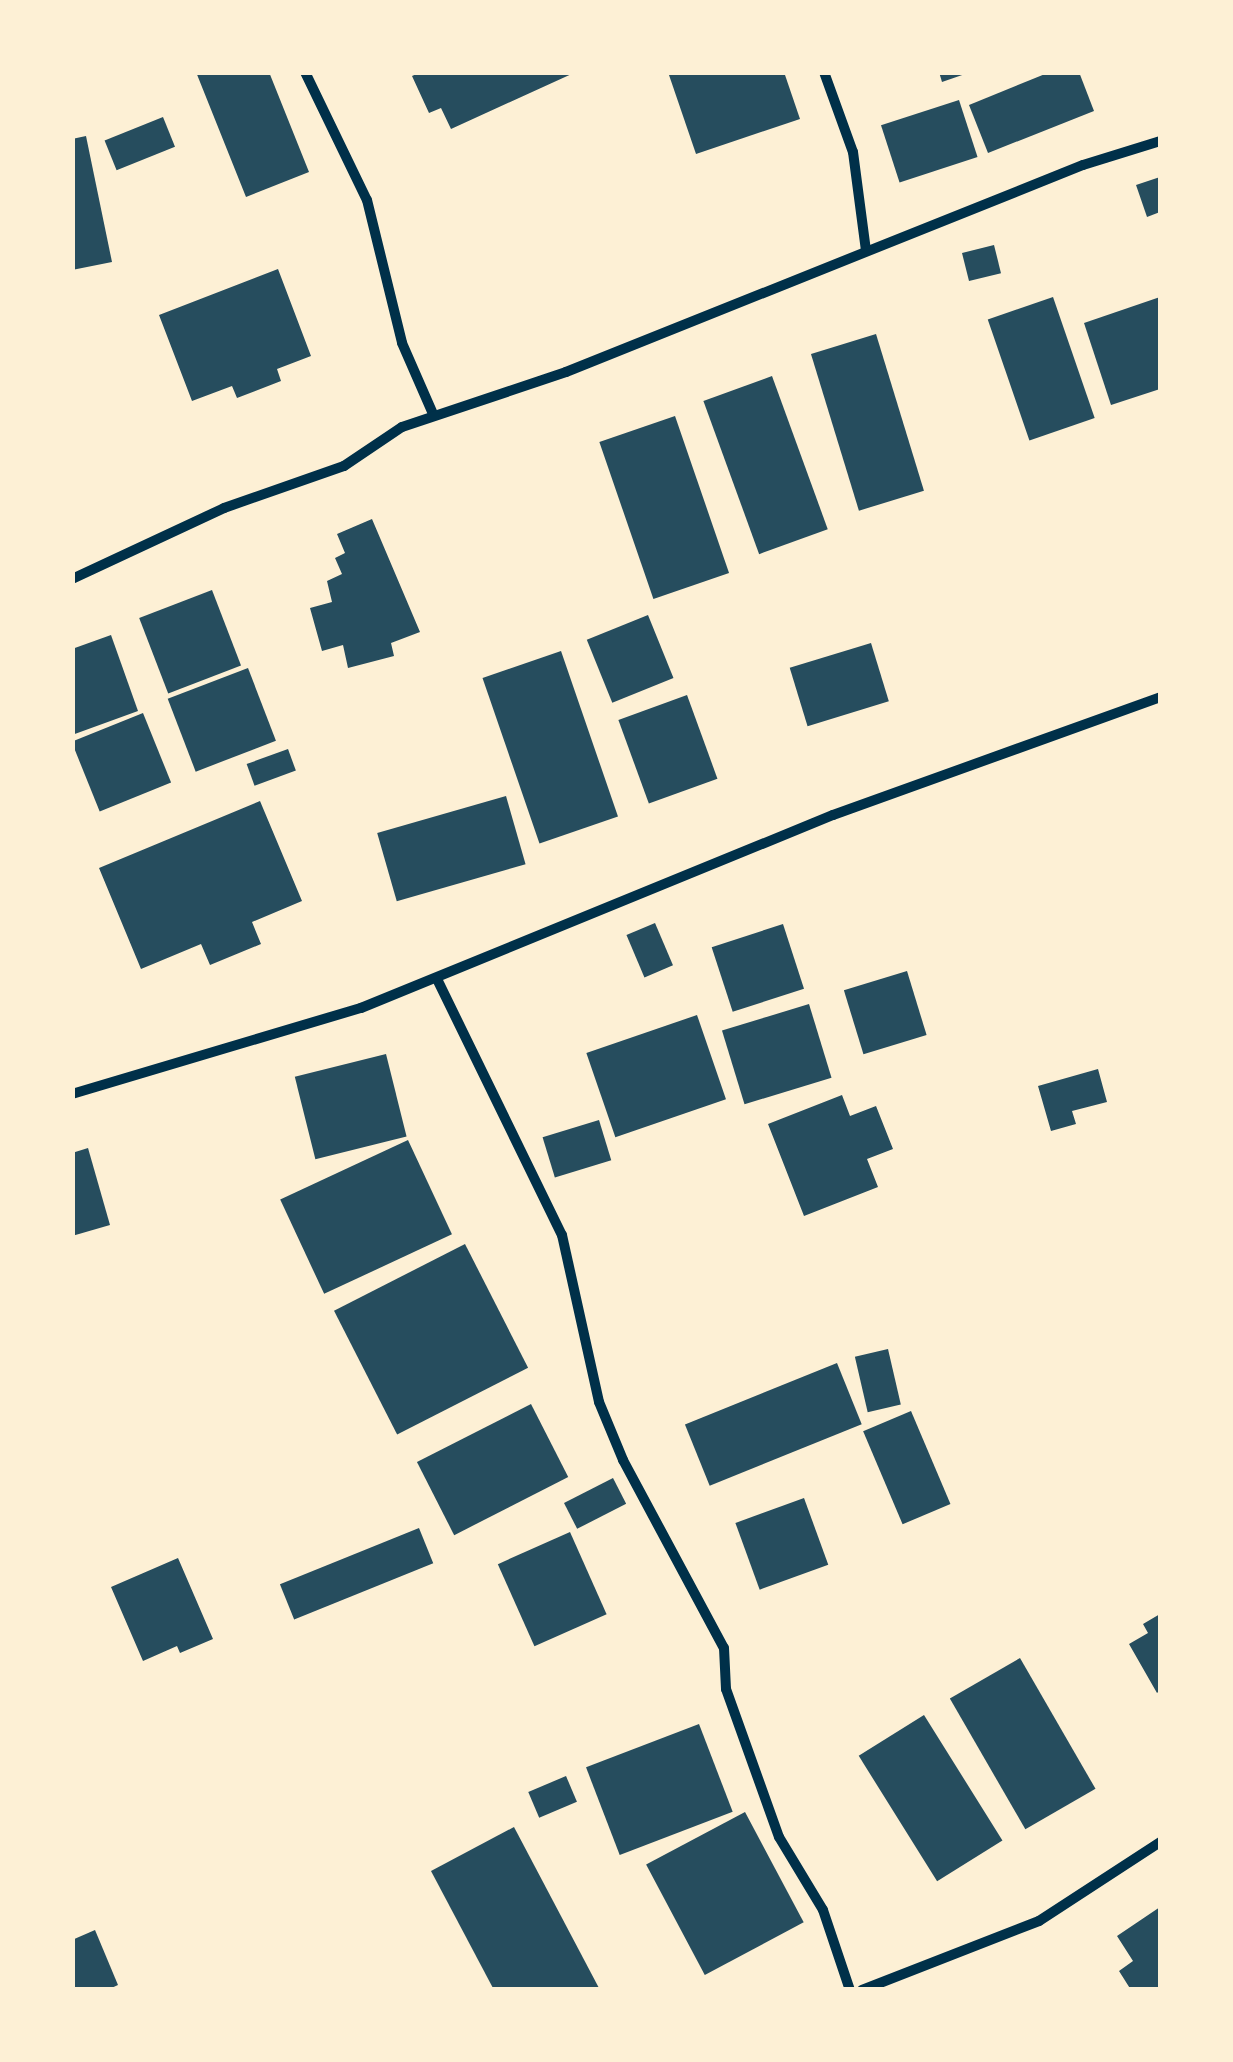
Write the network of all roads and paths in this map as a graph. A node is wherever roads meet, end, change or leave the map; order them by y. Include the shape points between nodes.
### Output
1 (305, 72) edge
2 (824, 72) edge
3 (1160, 141) edge
4 (866, 251) junction
5 (433, 414) junction
6 (72, 579) edge
7 (1160, 697) edge
8 (437, 979) junction
9 (72, 1094) edge
10 (1160, 1842) edge
11 (850, 1990) edge
12 (862, 1990) edge

1 - 5 street via 368,200 402,343
2 - 4 street via 853,152
3 - 4 street
4 - 5 street via 566,372
5 - 6 street via 402,426 344,466 224,508
7 - 8 street via 833,816
8 - 9 street
8 - 11 street via 562,1235 600,1402 623,1460 724,1648 726,1689 779,1837 822,1910
10 - 12 street via 1040,1921

